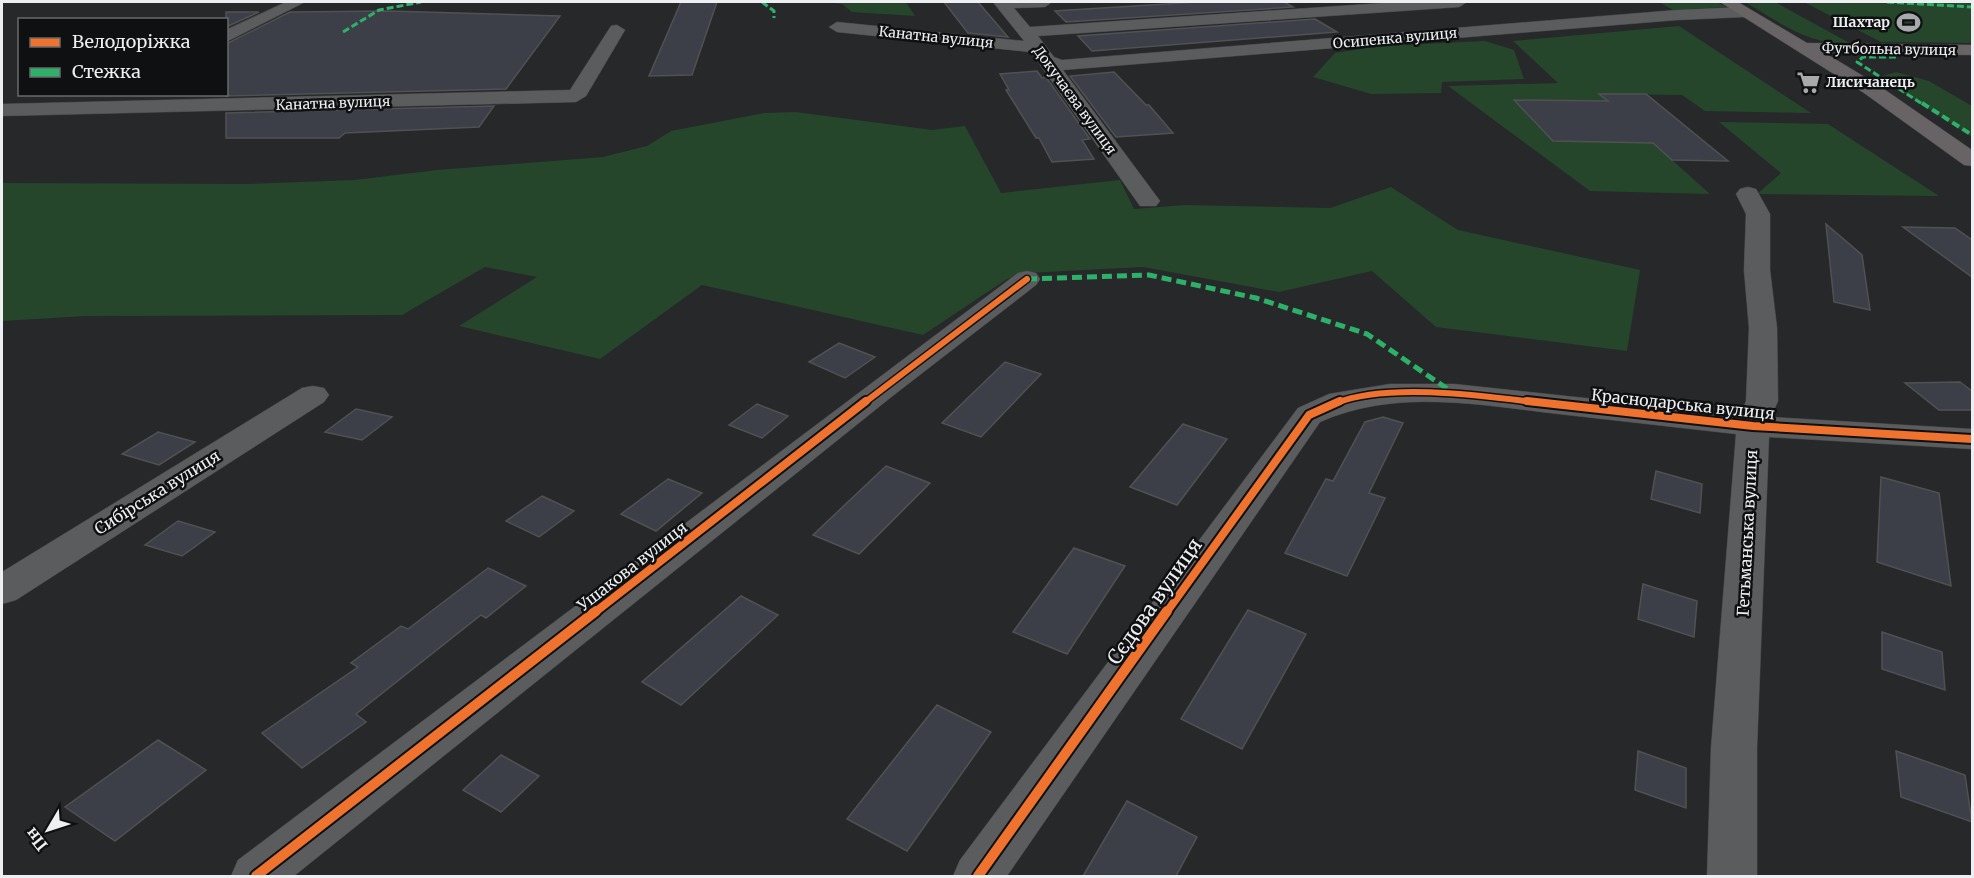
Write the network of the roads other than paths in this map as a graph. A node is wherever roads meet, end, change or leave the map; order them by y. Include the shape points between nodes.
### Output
1 (297, 2) edge
2 (1045, 2) edge
3 (1460, 2) edge
4 (1728, 2) edge
5 (1001, 3) edge
6 (1566, 10) dead end
7 (1744, 12) junction
8 (1592, 23) junction
9 (837, 27) dead end
10 (616, 30) dead end
11 (1026, 32) junction
12 (228, 36) edge
13 (1805, 48) junction
14 (1972, 50) edge
15 (1041, 54) junction
16 (114, 96) edge
17 (91, 109) junction
18 (2, 111) edge
19 (1972, 160) edge
20 (1748, 194) dead end
21 (1148, 201) dead end
22 (1027, 279) dead end
23 (1390, 393) joint
24 (313, 395) dead end
25 (1753, 426) junction
26 (1972, 439) edge
27 (2, 590) edge
28 (255, 876) edge
29 (978, 876) edge
30 (1732, 876) edge

1 - 12 street
2 - 5 street
3 - 11 street, Осипенка вулиця
4 - 7 main road
5 - 11 street, Докучаєва вулиця
6 - 8 street
7 - 8 street, Осипенка вулиця
7 - 13 main road
8 - 15 street, Осипенка вулиця via 1062,65
9 - 15 street, Канатна вулиця
10 - 17 street, Канатна вулиця via 576,96
11 - 15 street, Докучаєва вулиця
13 - 14 main road, Футбольна вулиця
13 - 19 main road via 1906,112
15 - 21 street, Докучаєва вулиця
16 - 17 street, Канатна вулиця
17 - 18 street, Канатна вулиця
20 - 25 street, Гетьманська вулиця via 1758,214 1757,270 1763,328 1762,401
22 - 28 street, Ушакова вулиця
23 - 25 street, Краснодарська вулиця via 1454,393
23 - 29 street, Сєдова вулиця via 1340,401 1309,415
24 - 27 street, Сибірська вулиця
25 - 26 street, Краснодарська вулиця
25 - 30 street, Гетьманська вулиця via 1734,748

